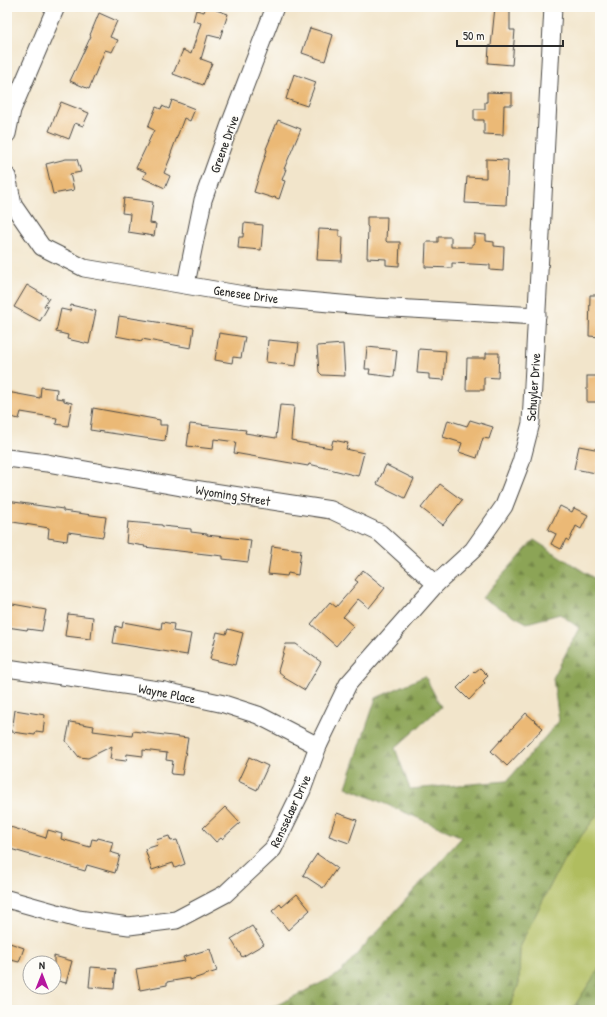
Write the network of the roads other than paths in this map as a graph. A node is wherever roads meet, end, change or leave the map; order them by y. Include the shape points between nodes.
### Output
1 (56, 7) edge
2 (275, 7) edge
3 (553, 7) edge
4 (7, 134) edge
5 (7, 176) edge
6 (186, 284) junction
7 (537, 316) junction
8 (7, 458) edge
9 (436, 584) junction
10 (7, 668) edge
11 (318, 746) junction
12 (7, 899) edge

1 - 4 street via 12,110
2 - 6 street, Greene Drive via 203,200
3 - 7 street, Schuyler Drive
5 - 6 street, Genesee Drive via 13,205 42,247 84,268
6 - 7 street, Genesee Drive via 250,296
7 - 9 street, Schuyler Drive via 531,423 521,462 504,506 473,550
8 - 9 street, Wyoming Street via 330,510 380,533
9 - 11 street, Schuyler Drive via 348,684
10 - 11 street, Wayne Place via 165,691 224,704 258,715
11 - 12 street, Rensselaer Drive via 302,790 273,849 225,894 176,920 130,926 78,920

